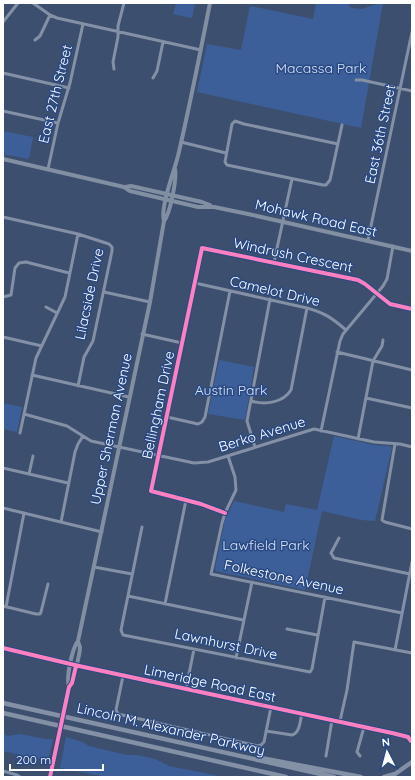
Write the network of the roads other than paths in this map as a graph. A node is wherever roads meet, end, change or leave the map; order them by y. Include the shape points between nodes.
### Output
1 (18, 3) edge
2 (33, 3) edge
3 (124, 3) edge
4 (210, 3) edge
5 (50, 15) junction
6 (3, 22) edge
7 (83, 24) junction
8 (118, 31) junction
9 (412, 32) edge
10 (35, 40) dead end
11 (163, 42) junction
12 (201, 50) junction
13 (114, 69) dead end
14 (3, 73) edge
15 (153, 78) dead end
16 (356, 80) dead end
17 (69, 88) junction
18 (400, 88) junction
19 (412, 90) edge
20 (3, 111) edge
21 (58, 123) junction
22 (342, 125) dead end
23 (181, 142) junction
24 (338, 144) junction
25 (226, 153) junction
26 (3, 159) edge
27 (48, 169) junction
28 (292, 179) junction
29 (126, 187) junction
30 (170, 195) junction
31 (168, 200) junction
32 (214, 207) junction
33 (3, 217) edge
34 (282, 221) junction
35 (78, 234) junction
36 (368, 240) junction
37 (393, 246) junction
38 (202, 249) joint
39 (412, 250) edge
40 (274, 262) junction
41 (70, 273) junction
42 (195, 283) junction
43 (230, 291) junction
44 (104, 292) junction
45 (377, 294) junction
46 (3, 297) edge
47 (270, 299) junction
48 (150, 302) junction
49 (46, 307) dead end
50 (307, 308) junction
51 (412, 309) edge
52 (57, 313) junction
53 (346, 330) junction
54 (142, 334) junction
55 (3, 337) edge
56 (383, 340) dead end
57 (182, 343) junction
58 (42, 346) junction
59 (337, 352) junction
60 (373, 360) junction
61 (412, 370) edge
62 (32, 375) junction
63 (78, 386) junction
64 (129, 397) junction
65 (366, 398) junction
66 (250, 402) junction
67 (412, 408) edge
68 (24, 414) junction
69 (167, 417) junction
70 (321, 431) junction
71 (20, 433) dead end
72 (84, 436) junction
73 (358, 439) junction
74 (396, 444) junction
75 (118, 446) junction
76 (255, 447) junction
77 (412, 447) edge
78 (33, 456) dead end
79 (159, 456) junction
80 (228, 456) junction
81 (3, 468) edge
82 (29, 474) junction
83 (68, 483) junction
84 (186, 500) junction
85 (3, 508) edge
86 (24, 513) junction
87 (225, 513) junction
88 (61, 522) junction
89 (142, 527) dead end
90 (412, 528) edge
91 (102, 532) junction
92 (339, 538) dead end
93 (412, 562) edge
94 (94, 567) junction
95 (132, 574) junction
96 (410, 574) junction
97 (252, 582) junction
98 (48, 584) dead end
99 (128, 596) junction
100 (325, 597) junction
101 (165, 604) junction
102 (4, 607) edge
103 (402, 614) junction
104 (244, 620) junction
105 (287, 629) dead end
106 (317, 635) junction
107 (78, 641) junction
108 (3, 648) edge
109 (194, 649) junction
110 (395, 650) junction
111 (412, 654) edge
112 (236, 658) junction
113 (70, 664) junction
114 (76, 666) junction
115 (123, 676) junction
116 (69, 687) junction
117 (186, 689) junction
118 (3, 703) edge
119 (271, 707) junction
120 (3, 713) edge
121 (302, 713) junction
122 (332, 720) junction
123 (340, 721) junction
124 (364, 727) junction
125 (266, 731) junction
126 (411, 741) dead end
127 (326, 756) dead end
128 (360, 756) dead end
129 (250, 758) junction
130 (412, 762) edge
131 (254, 770) junction
132 (3, 772) edge
133 (20, 777) edge
134 (50, 777) edge
135 (268, 777) edge
136 (286, 777) edge
137 (334, 777) edge
138 (361, 777) edge
139 (384, 777) edge

1 - 6 street
2 - 5 street
3 - 8 street
4 - 12 main road, Upper Sherman Avenue
5 - 7 street
5 - 10 street via 40,36
7 - 8 street
7 - 17 street, East 27th Street
8 - 11 street
8 - 13 street
9 - 18 street, East 36th Street
11 - 12 street
11 - 15 street via 157,72
12 - 23 main road, Upper Sherman Avenue
14 - 17 street
16 - 18 street
17 - 21 street, East 27th Street
18 - 19 street
18 - 36 street, East 36th Street
20 - 21 street
21 - 27 street, East 27th Street
22 - 24 street
23 - 25 street
23 - 30 main road, Upper Sherman Avenue via 172,173
24 - 25 street via 235,121 232,124
24 - 28 street via 329,183 323,185
25 - 28 street via 227,165
26 - 27 main road, Mohawk Road East
27 - 29 main road, Mohawk Road East
28 - 34 street
29 - 30 main road, Mohawk Road East
29 - 31 main road, Mohawk Road East via 130,191
30 - 31 main road, Upper Sherman Avenue
30 - 32 main road, Mohawk Road East
31 - 32 main road, Mohawk Road East
31 - 48 main road, Upper Sherman Avenue
32 - 34 main road, Mohawk Road East
33 - 35 street, Lilacside Drive
34 - 36 main road, Mohawk Road East
34 - 40 street
35 - 41 street
35 - 44 street, Lilacside Drive via 112,247
36 - 37 main road, Mohawk Road East
37 - 39 main road, Mohawk Road East
37 - 45 street via 386,279
38 - 40 street, Windrush Crescent via 204,247
38 - 42 street, Bellingham Drive
40 - 45 street, Windrush Crescent via 358,280
41 - 46 street via 26,262 19,263 15,268 11,295
41 - 52 street via 65,297
42 - 43 street, Camelot Drive
42 - 57 street, Bellingham Drive
43 - 47 street, Camelot Drive
43 - 69 street via 205,417 198,424
44 - 48 street
44 - 63 street, Lilacside Drive via 93,341 84,357
45 - 51 street, Windrush Crescent via 390,304
45 - 53 street
47 - 50 street, Camelot Drive
47 - 66 street
48 - 54 main road, Upper Sherman Avenue
49 - 52 street
50 - 53 street, Camelot Drive via 332,318
50 - 66 street via 291,390 287,396 266,404
52 - 58 street
53 - 59 street
54 - 57 street
54 - 64 main road, Upper Sherman Avenue
55 - 58 street
56 - 60 street
57 - 69 street, Bellingham Drive
58 - 62 street
59 - 60 street
59 - 70 street
60 - 61 street
60 - 65 street
62 - 63 street
62 - 68 street
63 - 64 street
64 - 75 main road, Upper Sherman Avenue
65 - 67 street
65 - 73 street
66 - 76 street via 247,421
68 - 71 street
68 - 72 street, Berko Avenue via 62,424
69 - 79 street, Bellingham Drive
70 - 73 street, Berko Avenue
70 - 76 street, Berko Avenue via 309,429
72 - 75 street, Berko Avenue via 91,441
72 - 83 street via 75,452
73 - 74 street, Berko Avenue
74 - 77 street, Berko Avenue
74 - 90 street via 382,520
75 - 79 street, Berko Avenue
75 - 91 main road, Upper Sherman Avenue
76 - 80 street, Berko Avenue
78 - 82 street
79 - 80 street, Berko Avenue via 194,463
79 - 84 street, Bellingham Drive via 151,491
80 - 87 street, Folkestone Avenue via 235,477 236,490
81 - 82 street
82 - 83 street
83 - 88 street
84 - 87 street, Bellingham Drive
84 - 101 street
85 - 86 street
86 - 88 street
86 - 102 street
87 - 97 street, Folkestone Avenue via 211,574
88 - 91 street
89 - 95 street, Lawnhurst Drive
91 - 94 main road, Upper Sherman Avenue
92 - 96 street via 332,553 334,558
93 - 96 street
94 - 95 street
94 - 107 main road, Upper Sherman Avenue
95 - 99 street, Lawnhurst Drive
96 - 103 street
97 - 100 street, Folkestone Avenue
97 - 104 street
98 - 102 street via 41,613
99 - 101 street
99 - 109 street, Lawnhurst Drive via 122,634
100 - 103 street, Folkestone Avenue
100 - 106 street, Lawnhurst Drive
101 - 104 street
103 - 110 street
104 - 112 street
105 - 106 street
106 - 112 street, Lawnhurst Drive via 310,672
107 - 113 main road, Upper Sherman Avenue
107 - 114 main road, Upper Sherman Avenue via 80,647
108 - 113 street, Limeridge Road East
109 - 112 street, Lawnhurst Drive
109 - 117 street
110 - 111 street
110 - 123 street via 354,642
113 - 114 street, Limeridge Road East
113 - 116 main road, Upper Sherman Avenue via 67,681
114 - 115 street, Limeridge Road East
114 - 116 main road, Upper Sherman Avenue
115 - 117 street, Limeridge Road East
115 - 125 street via 116,710 119,715 259,746 264,743
116 - 134 main road, Upper Sherman Avenue
117 - 119 street, Limeridge Road East
118 - 129 highway, Lincoln M. Alexander Parkway
119 - 121 street, Limeridge Road East
119 - 125 street
120 - 131 highway, Lincoln M. Alexander Parkway
121 - 122 street, Limeridge Road East
121 - 125 street via 295,734
122 - 123 street, Limeridge Road East
122 - 127 street
123 - 124 street, Limeridge Road East
124 - 126 street, Limeridge Road East via 408,737
124 - 128 street via 357,752
129 - 137 highway, Lincoln M. Alexander Parkway
129 - 138 highway
130 - 139 highway via 395,774
131 - 135 highway
131 - 136 highway, Lincoln M. Alexander Parkway
132 - 133 street via 17,774

